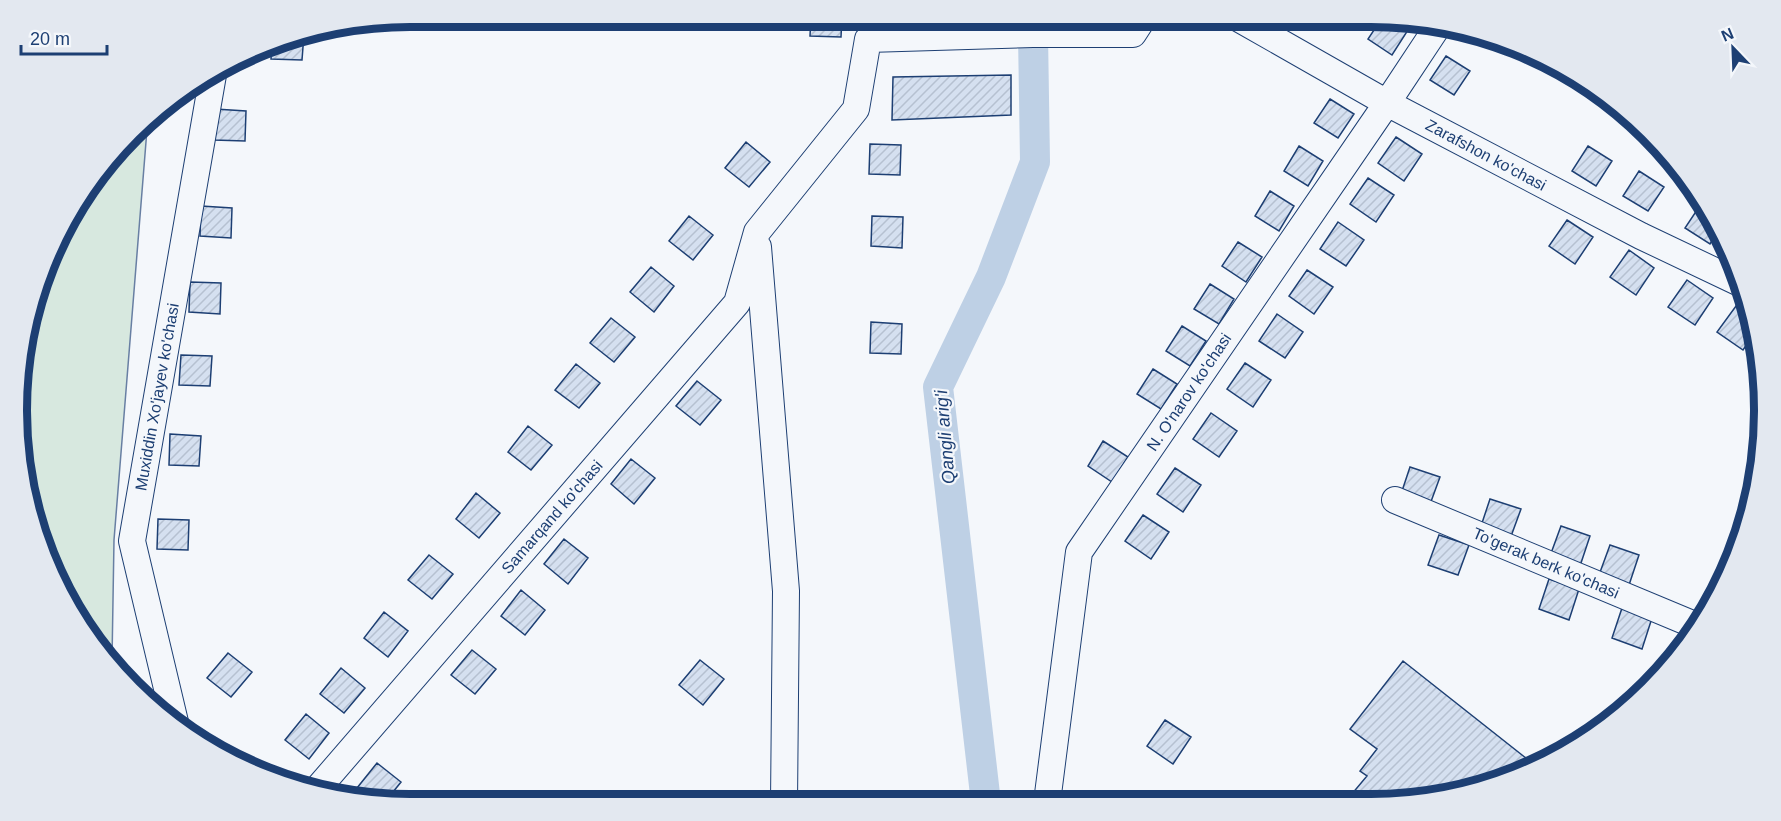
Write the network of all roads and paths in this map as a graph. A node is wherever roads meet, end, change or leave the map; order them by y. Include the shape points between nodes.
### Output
1 (1137, 27) edge
2 (1255, 27) edge
3 (868, 28) edge
4 (1434, 32) edge
5 (212, 83) edge
6 (1387, 103) junction
7 (757, 232) junction
8 (1731, 279) edge
9 (1395, 500) dead end
10 (1690, 623) edge
11 (172, 711) edge
12 (322, 784) edge
13 (784, 794) edge
14 (1048, 794) edge

1 - 3 street, Samarqand ko'chasi via 1133,34
2 - 6 street, Zarafshon ko'chasi
3 - 7 street, Samarqand ko'chasi via 856,109
4 - 6 street, N. O'narov ko'chasi
5 - 11 street, Muxiddin Xo'jayev ko'chasi via 132,542
6 - 8 street, Zarafshon ko'chasi
6 - 14 street, N. O'narov ko'chasi via 1079,552
7 - 12 street, Samarqand ko'chasi via 737,303
7 - 13 street via 786,591
9 - 10 street, To'gerak berk ko'chasi

